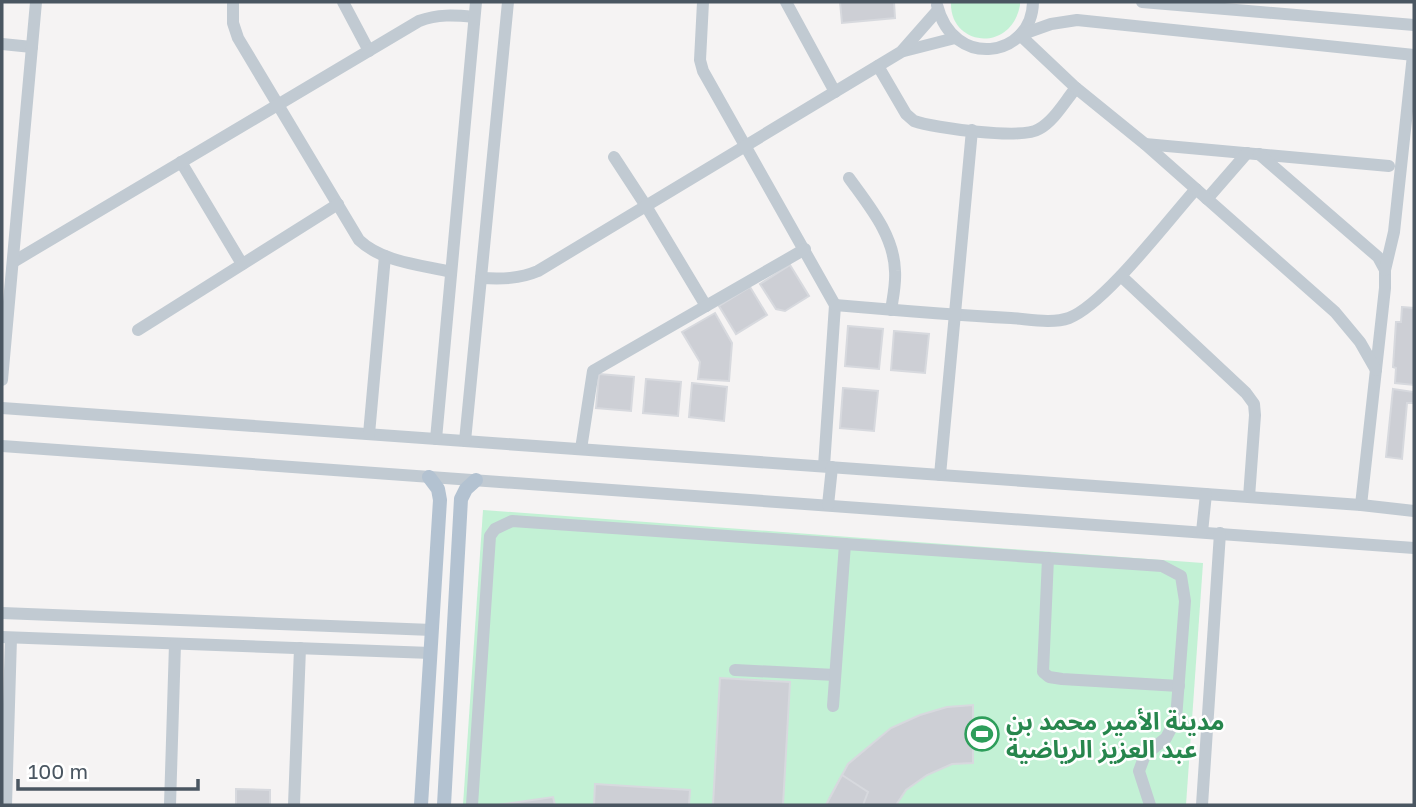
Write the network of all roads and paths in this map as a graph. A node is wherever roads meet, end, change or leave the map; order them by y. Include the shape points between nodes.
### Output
1 (36, 2) edge
2 (233, 2) edge
3 (343, 2) edge
4 (476, 2) edge
5 (508, 2) edge
6 (704, 2) edge
7 (786, 2) edge
8 (1033, 2) edge
9 (1142, 2) edge
10 (938, 6) edge
11 (1267, 7) edge
12 (474, 17) junction
13 (1414, 21) edge
14 (1020, 34) junction
15 (955, 38) junction
16 (2, 44) edge
17 (32, 47) junction
18 (369, 51) junction
19 (901, 52) junction
20 (1413, 55) edge
21 (878, 66) junction
22 (1076, 88) junction
23 (835, 92) junction
24 (278, 104) junction
25 (972, 130) junction
26 (1145, 144) junction
27 (746, 146) junction
28 (1253, 153) junction
29 (614, 157) dead end
30 (181, 162) junction
31 (1389, 166) dead end
32 (849, 178) dead end
33 (1196, 189) junction
34 (1207, 199) junction
35 (338, 204) junction
36 (646, 206) junction
37 (805, 249) junction
38 (385, 256) junction
39 (13, 262) junction
40 (242, 264) junction
41 (1385, 270) junction
42 (451, 272) junction
43 (1121, 276) junction
44 (481, 278) junction
45 (6, 282) edge
46 (835, 305) junction
47 (706, 306) junction
48 (891, 310) junction
49 (955, 315) junction
50 (138, 330) dead end
51 (1376, 370) junction
52 (2, 380) edge
53 (2, 408) edge
54 (369, 434) junction
55 (436, 439) junction
56 (465, 441) junction
57 (2, 446) edge
58 (581, 449) junction
59 (828, 467) junction
60 (940, 475) junction
61 (429, 477) junction
62 (477, 480) junction
63 (1206, 494) junction
64 (1249, 497) junction
65 (828, 505) junction
66 (1361, 505) junction
67 (1414, 511) edge
68 (1202, 532) junction
69 (1220, 533) junction
70 (845, 544) junction
71 (1414, 548) edge
72 (1048, 558) junction
73 (2, 612) edge
74 (80, 616) junction
75 (432, 630) junction
76 (7, 638) edge
77 (79, 640) junction
78 (175, 644) junction
79 (300, 648) junction
80 (431, 653) junction
81 (735, 670) dead end
82 (835, 675) junction
83 (1179, 686) junction
84 (832, 706) dead end
85 (6, 805) edge
86 (170, 805) edge
87 (295, 805) edge
88 (421, 805) edge
89 (444, 805) edge
90 (472, 805) edge
91 (1150, 805) edge
92 (1202, 805) edge

1 - 17 street
2 - 24 street via 238,38
3 - 18 street
4 - 12 street
5 - 44 street
6 - 27 street via 703,71
7 - 23 street
8 - 14 street
9 - 11 street
10 - 15 street via 941,20
10 - 19 street
11 - 13 street
12 - 18 street via 432,16
12 - 42 street
14 - 15 street via 992,49 976,49
14 - 20 street via 1077,20
14 - 22 street
15 - 19 street
16 - 17 street
17 - 39 street
18 - 24 street
19 - 21 street
20 - 41 street via 1394,232
21 - 23 street
21 - 25 street via 914,121
22 - 25 street via 1037,131
22 - 26 street
23 - 27 street
24 - 30 street
24 - 35 street
25 - 49 street
26 - 28 street
26 - 33 street
27 - 36 street
27 - 37 street
28 - 31 street
28 - 34 street
28 - 41 street via 1378,257
29 - 36 street
30 - 39 street
30 - 40 street
32 - 48 street via 886,233 893,255
33 - 34 street
33 - 43 street
34 - 51 street via 1335,312
35 - 38 street via 359,240
35 - 40 street
36 - 44 street via 538,271 511,279
36 - 47 street
37 - 46 street
37 - 47 street
38 - 42 street
38 - 54 street
39 - 45 street
40 - 50 street
41 - 51 street
42 - 55 street
43 - 49 street via 1068,319
43 - 64 street via 1254,404
44 - 56 street
45 - 52 street
46 - 48 street
46 - 59 street
47 - 58 street via 593,372
48 - 49 street
49 - 60 street
51 - 66 street
53 - 54 street
54 - 55 street
55 - 56 street
56 - 58 street
57 - 61 street
58 - 59 street
59 - 60 street
59 - 65 street
60 - 63 street
61 - 62 street
61 - 75 main road via 440,500
62 - 65 street
62 - 89 main road via 461,499
63 - 64 street
63 - 68 street
64 - 66 street
65 - 68 street
66 - 67 street
68 - 69 street
69 - 71 street
69 - 92 street
70 - 72 street
70 - 82 street
70 - 90 street via 512,521 495,529 489,543
72 - 83 street via 1163,566 1181,576 1185,601
72 - 83 street via 1043,672 1062,679
73 - 74 street
74 - 75 street
74 - 77 street
75 - 80 main road
76 - 77 street
76 - 85 street
77 - 78 street
78 - 79 street
78 - 86 street
79 - 80 street
79 - 87 street
80 - 88 main road
81 - 82 street
82 - 84 street
83 - 91 street via 1171,730 1145,755 1139,771

